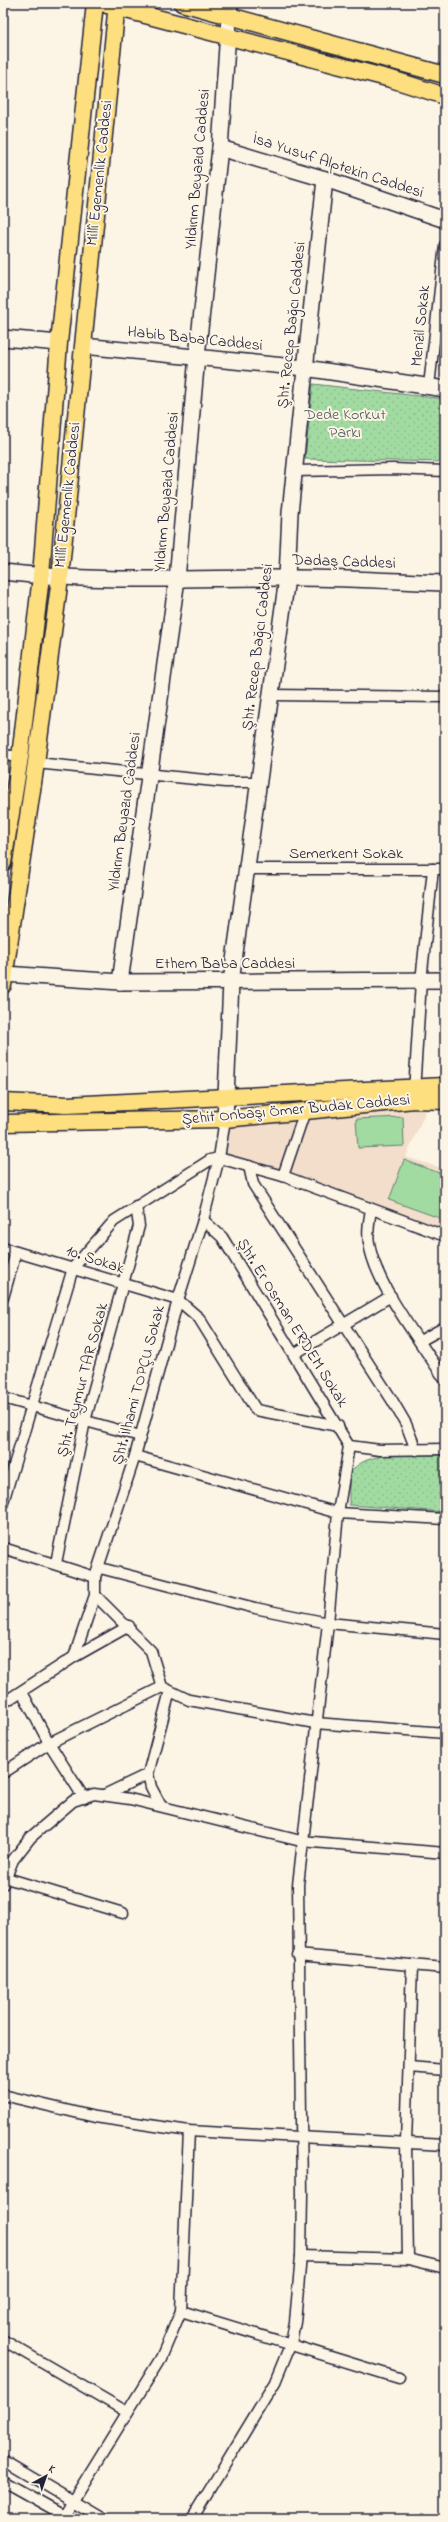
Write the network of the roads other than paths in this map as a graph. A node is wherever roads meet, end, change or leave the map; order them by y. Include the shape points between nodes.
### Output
1 (95, 3) edge
2 (182, 3) edge
3 (117, 5) edge
4 (229, 9) edge
5 (227, 36) junction
6 (445, 76) edge
7 (445, 96) edge
8 (220, 148) junction
9 (325, 179) junction
10 (445, 220) edge
11 (445, 245) edge
12 (3, 338) edge
13 (59, 343) junction
14 (83, 346) junction
15 (197, 356) junction
16 (305, 368) junction
17 (430, 386) junction
18 (445, 389) edge
19 (294, 471) junction
20 (445, 471) edge
21 (3, 572) edge
22 (41, 576) junction
23 (60, 578) junction
24 (287, 578) junction
25 (177, 579) junction
26 (445, 583) edge
27 (272, 695) junction
28 (445, 697) edge
29 (3, 756) edge
30 (20, 757) junction
31 (36, 763) junction
32 (149, 775) junction
33 (258, 782) junction
34 (3, 863) edge
35 (248, 869) junction
36 (433, 869) junction
37 (445, 870) edge
38 (4, 979) edge
39 (445, 980) edge
40 (421, 981) junction
41 (120, 982) junction
42 (231, 982) junction
43 (445, 1086) edge
44 (414, 1093) junction
45 (227, 1096) junction
46 (445, 1101) edge
47 (3, 1102) edge
48 (305, 1111) junction
49 (225, 1119) junction
50 (3, 1123) edge
51 (219, 1158) junction
52 (249, 1166) junction
53 (283, 1176) junction
54 (136, 1206) junction
55 (371, 1210) junction
56 (203, 1220) junction
57 (445, 1236) edge
58 (3, 1248) edge
59 (16, 1252) junction
60 (73, 1268) junction
61 (123, 1285) junction
62 (391, 1296) junction
63 (3, 1298) edge
64 (178, 1300) junction
65 (344, 1325) junction
66 (445, 1327) edge
67 (420, 1341) junction
68 (294, 1354) junction
69 (445, 1380) edge
70 (3, 1398) edge
71 (32, 1406) junction
72 (85, 1421) junction
73 (338, 1426) junction
74 (140, 1436) junction
75 (349, 1446) junction
76 (445, 1449) edge
77 (416, 1450) junction
78 (135, 1456) junction
79 (3, 1502) edge
80 (338, 1513) junction
81 (445, 1519) edge
82 (3, 1548) edge
83 (56, 1563) junction
84 (98, 1572) junction
85 (95, 1594) junction
86 (328, 1624) junction
87 (129, 1626) junction
88 (445, 1634) edge
89 (74, 1657) junction
90 (166, 1689) junction
91 (22, 1692) junction
92 (3, 1703) edge
93 (315, 1722) junction
94 (445, 1733) edge
95 (49, 1743) junction
96 (3, 1774) edge
97 (148, 1774) junction
98 (104, 1795) junction
99 (84, 1798) junction
100 (161, 1806) junction
101 (301, 1841) junction
102 (445, 1853) edge
103 (4, 1879) edge
104 (124, 1913) dead end
105 (297, 1955) junction
106 (412, 1965) junction
107 (445, 1968) edge
108 (409, 2067) junction
109 (445, 2070) edge
110 (3, 2095) edge
111 (189, 2131) junction
112 (301, 2136) junction
113 (406, 2143) junction
114 (445, 2145) edge
115 (301, 2256) junction
116 (408, 2259) junction
117 (445, 2268) edge
118 (182, 2311) junction
119 (3, 2340) edge
120 (290, 2343) junction
121 (399, 2378) dead end
122 (127, 2412) junction
123 (3, 2460) edge
124 (3, 2481) edge
125 (72, 2501) junction
126 (67, 2517) edge
127 (103, 2519) edge
128 (192, 2519) edge

1 - 3 main road
1 - 13 main road, Millî Egemenlik Caddesi
2 - 4 main road
3 - 5 main road
3 - 14 main road, Millî Egemenlik Caddesi
4 - 5 street, Yıldırım Beyazıd Caddesi
4 - 6 main road
5 - 7 main road via 391,79
5 - 8 street, Yıldırım Beyazıd Caddesi
8 - 9 street, İsa Yusuf Alptekin Caddesi
8 - 15 street, Yıldırım Beyazıd Caddesi
9 - 10 street, İsa Yusuf Alptekin Caddesi
9 - 16 street, Şht. Recep Bağcı Caddesi
11 - 17 street, Menzil Sokak
12 - 13 street
13 - 22 main road, Millî Egemenlik Caddesi
14 - 15 street, Habib Baba Caddesi
14 - 23 main road, Millî Egemenlik Caddesi
15 - 16 street, Habib Baba Caddesi
15 - 25 street, Yıldırım Beyazıd Caddesi
16 - 17 street, Habib Baba Caddesi
16 - 19 street, Şht. Recep Bağcı Caddesi
17 - 18 street, Habib Baba Caddesi
19 - 20 street
19 - 24 street, Şht. Recep Bağcı Caddesi
21 - 22 street, Dadaş Caddesi
22 - 23 street, Dadaş Caddesi
22 - 30 main road, Millî Egemenlik Caddesi
23 - 25 street, Dadaş Caddesi
23 - 31 main road, Millî Egemenlik Caddesi
24 - 25 street, Dadaş Caddesi
24 - 26 street, Dadaş Caddesi
24 - 27 street, Şht. Recep Bağcı Caddesi
25 - 32 street, Yıldırım Beyazıd Caddesi
27 - 28 street
27 - 33 street, Şht. Recep Bağcı Caddesi
29 - 30 street
30 - 34 main road, Millî Egemenlik Caddesi
31 - 32 street
31 - 38 main road, Millî Egemenlik Caddesi
32 - 33 street
32 - 41 street, Yıldırım Beyazıd Caddesi
33 - 35 street, Şht. Recep Bağcı Caddesi
35 - 36 street, Semerkent Sokak
35 - 42 street, Şht. Recep Bağcı Caddesi
36 - 37 street, Semerkent Sokak
36 - 40 street
38 - 41 street, Ethem Baba Caddesi
39 - 40 street, Ethem Baba Caddesi
40 - 42 street, Ethem Baba Caddesi
40 - 44 street
41 - 42 street, Ethem Baba Caddesi
42 - 45 street, Şht. Recep Bağcı Caddesi
43 - 44 main road, Şehit Onbaşı Ömer Budak Caddesi
44 - 45 main road, Şehit Onbaşı Ömer Budak Caddesi
44 - 46 main road, Şehit Onbaşı Ömer Budak Caddesi
44 - 48 main road, Şehit Onbaşı Ömer Budak Caddesi
45 - 47 main road, Şehit Onbaşı Ömer Budak Caddesi via 67,1105
45 - 49 street, Şht. Recep Bağcı Caddesi
48 - 49 main road, Şehit Onbaşı Ömer Budak Caddesi
48 - 53 street
49 - 50 main road, Şehit Onbaşı Ömer Budak Caddesi
49 - 51 street, Şht. İlhami TOPÇU Sokak
51 - 52 street
51 - 54 street via 210,1160
51 - 56 street, Şht. İlhami TOPÇU Sokak
52 - 53 street
52 - 65 street via 253,1184
53 - 55 street
54 - 60 street via 104,1231
54 - 61 street, Şht. Teymur TAR Sokak via 139,1226
55 - 57 street
55 - 62 street via 368,1227 372,1256
56 - 64 street, Şht. İlhami TOPÇU Sokak
56 - 68 street, Şht. Er Osman ERDEM Sokak via 222,1237
58 - 59 street, 10. Sokak
59 - 60 street, 10. Sokak
59 - 63 street
60 - 61 street, 10. Sokak
60 - 71 street
61 - 64 street, 10. Sokak
61 - 72 street, Şht. Teymur TAR Sokak
62 - 65 street
62 - 67 street
64 - 73 street via 199,1318 256,1410
64 - 74 street, Şht. İlhami TOPÇU Sokak
65 - 68 street
65 - 77 street via 406,1424
66 - 67 street
67 - 69 street
68 - 73 street, Şht. Er Osman ERDEM Sokak
70 - 71 street
71 - 72 street
71 - 79 street
72 - 74 street
72 - 83 street, Şht. Teymur TAR Sokak
73 - 75 street, Şht. Er Osman ERDEM Sokak
74 - 78 street, Şht. İlhami TOPÇU Sokak
75 - 77 street via 380,1450
75 - 80 street
76 - 77 street
78 - 80 street
78 - 84 street, Şht. İlhami TOPÇU Sokak
80 - 81 street
80 - 86 street
82 - 83 street
83 - 84 street
84 - 85 street, Şht. İlhami TOPÇU Sokak
84 - 86 street
85 - 87 street
85 - 89 street, Şht. İlhami TOPÇU Sokak
86 - 88 street
86 - 93 street
87 - 89 street
87 - 90 street via 151,1651
89 - 91 street
90 - 93 street via 189,1700
90 - 95 street
90 - 97 street
91 - 92 street
91 - 95 street
93 - 94 street
93 - 101 street
95 - 96 street
95 - 99 street
97 - 98 street
97 - 100 street
98 - 99 street via 94,1794
98 - 100 street
99 - 103 street via 73,1801 31,1837 13,1860
100 - 101 street
101 - 102 street
101 - 105 street
103 - 104 street
105 - 106 street
105 - 112 street
106 - 107 street
106 - 108 street
108 - 109 street
108 - 113 street
110 - 111 street via 95,2117
111 - 112 street
111 - 118 street
112 - 113 street
112 - 115 street
113 - 114 street
113 - 116 street
115 - 116 street
115 - 120 street via 295,2322
116 - 117 street
118 - 120 street
118 - 122 street via 167,2347
119 - 122 street
120 - 121 street
120 - 128 street via 275,2382
122 - 125 street
123 - 125 street
124 - 126 street
125 - 126 street
125 - 127 street

